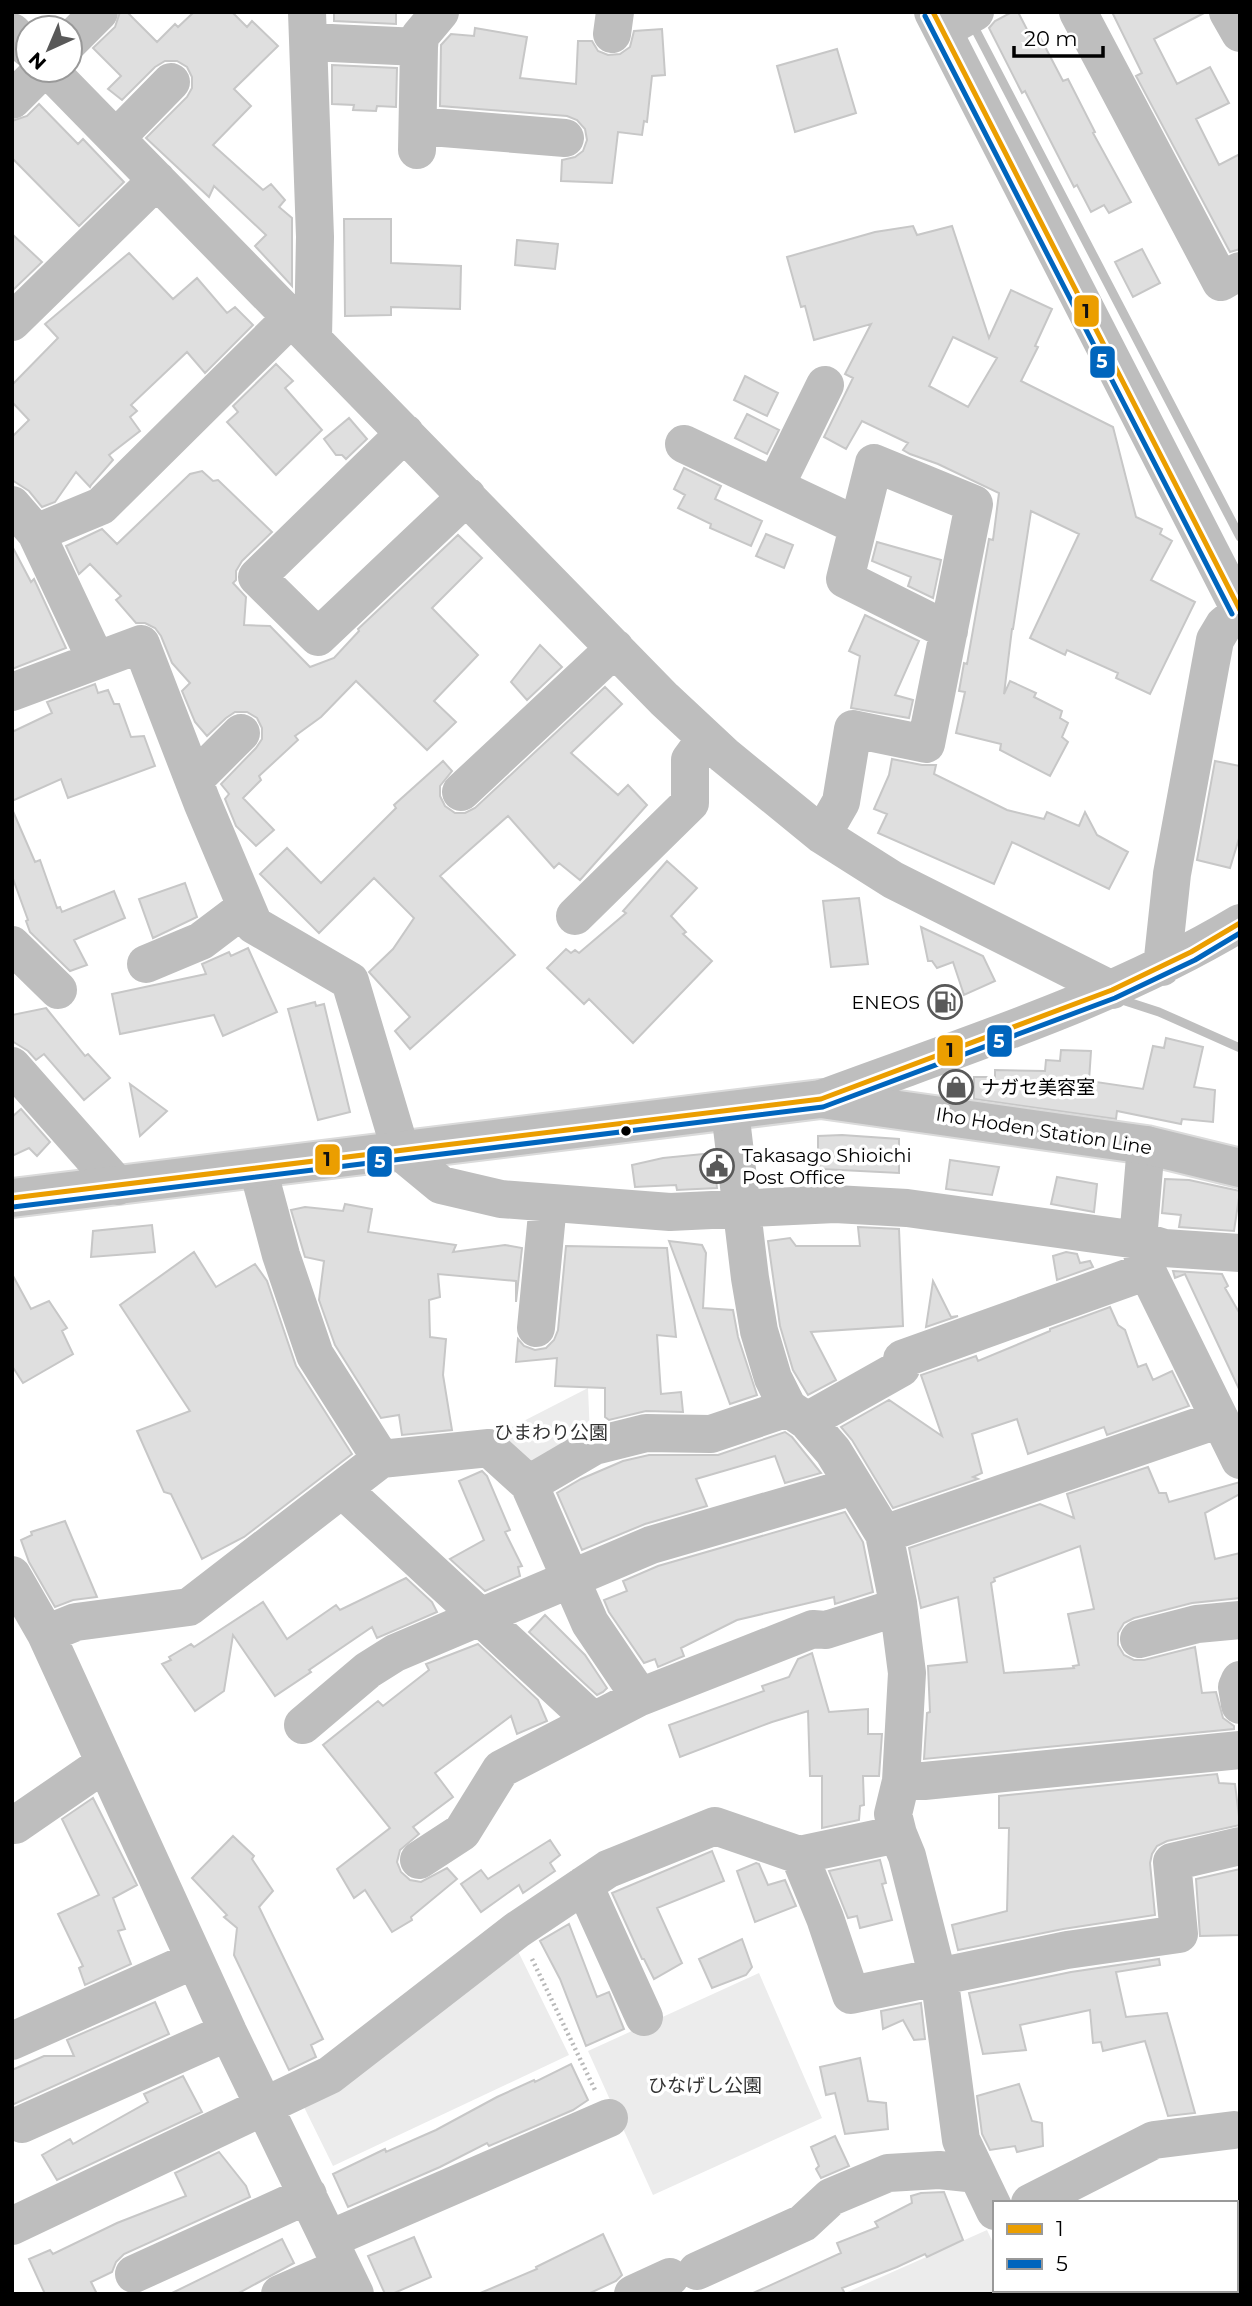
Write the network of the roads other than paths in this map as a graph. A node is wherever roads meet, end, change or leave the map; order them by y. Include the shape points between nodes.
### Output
1 (99, 12) edge
2 (440, 12) edge
3 (1077, 12) edge
4 (1228, 12) edge
5 (950, 18) edge
6 (84, 27) edge
7 (308, 27) edge
8 (1240, 33) edge
9 (419, 47) junction
10 (170, 82) dead end
11 (28, 84) edge
12 (63, 84) edge
13 (12, 100) edge
14 (116, 138) junction
15 (545, 146) dead end
16 (158, 180) junction
17 (1240, 271) edge
18 (12, 322) edge
19 (303, 328) junction
20 (825, 385) dead end
21 (405, 433) junction
22 (684, 444) dead end
23 (775, 487) junction
24 (467, 496) junction
25 (24, 519) edge
26 (859, 526) junction
27 (1240, 611) edge
28 (949, 631) junction
29 (606, 657) junction
30 (96, 660) junction
31 (12, 692) edge
32 (241, 733) dead end
33 (706, 738) junction
34 (465, 776) dead end
35 (195, 779) junction
36 (822, 835) junction
37 (246, 906) junction
38 (575, 916) dead end
39 (1240, 923) edge
40 (12, 945) edge
41 (146, 964) dead end
42 (1162, 967) junction
43 (58, 990) dead end
44 (1112, 990) junction
45 (12, 1066) edge
46 (821, 1099) junction
47 (730, 1111) junction
48 (1146, 1145) junction
49 (401, 1152) junction
50 (1240, 1168) edge
51 (258, 1169) junction
52 (118, 1186) junction
53 (12, 1198) edge
54 (548, 1204) junction
55 (743, 1208) junction
56 (1240, 1253) edge
57 (1143, 1256) junction
58 (536, 1328) dead end
59 (798, 1415) junction
60 (1220, 1419) junction
61 (381, 1459) junction
62 (1240, 1460) edge
63 (529, 1484) junction
64 (854, 1486) junction
65 (342, 1489) junction
66 (884, 1534) junction
67 (12, 1575) edge
68 (570, 1578) junction
69 (898, 1607) junction
70 (480, 1617) junction
71 (1240, 1620) edge
72 (46, 1634) junction
73 (1139, 1639) dead end
74 (1240, 1680) edge
75 (640, 1697) junction
76 (1240, 1705) edge
77 (593, 1721) junction
78 (303, 1725) dead end
79 (1240, 1750) edge
80 (105, 1763) junction
81 (901, 1781) junction
82 (15, 1825) dead end
83 (898, 1834) junction
84 (1240, 1846) edge
85 (799, 1855) junction
86 (419, 1860) dead end
87 (583, 1885) junction
88 (194, 1960) junction
89 (939, 1979) junction
90 (644, 2017) dead end
91 (228, 2032) junction
92 (12, 2040) edge
93 (266, 2108) junction
94 (609, 2118) road end
95 (22, 2124) dead end
96 (1234, 2130) dead end
97 (977, 2174) junction
98 (308, 2195) junction
99 (1034, 2201) edge
100 (993, 2207) edge
101 (12, 2226) edge
102 (342, 2267) edge
103 (134, 2274) dead end
104 (280, 2294) edge
105 (633, 2294) edge

1 - 6 street
2 - 9 street via 420,36
3 - 17 street via 1221,282
4 - 8 street
5 - 27 street
7 - 9 street
7 - 19 street via 315,237
9 - 15 street via 417,139
10 - 14 street
11 - 13 street
12 - 14 street
14 - 16 street
16 - 18 street
16 - 19 street
19 - 21 street
19 - 25 street via 101,506
20 - 23 street
21 - 24 street
21 - 24 street via 257,577 318,638
22 - 23 street
23 - 26 street
24 - 29 street
25 - 30 street
26 - 28 street via 845,579
26 - 28 street via 874,463 974,504
27 - 42 street via 1215,640 1172,874
28 - 36 street via 926,744 853,729 841,802
29 - 33 street
29 - 34 street
30 - 31 street
30 - 35 street via 141,644
32 - 35 street
33 - 36 street
33 - 38 street via 690,760 690,803
35 - 37 street
36 - 44 street via 892,880
37 - 41 street via 201,940
37 - 49 street via 254,925 350,981
39 - 42 street
40 - 43 street
42 - 44 street
44 - 46 street
45 - 52 street
46 - 47 street, Iho Hoden Station Line
46 - 48 street, Iho Hoden Station Line
47 - 49 street, Iho Hoden Station Line
47 - 55 street
48 - 50 street, Iho Hoden Station Line
48 - 57 street
49 - 51 street, Iho Hoden Station Line
49 - 54 street via 442,1185
51 - 52 street, Iho Hoden Station Line
51 - 61 street via 315,1355
52 - 53 street, Iho Hoden Station Line
54 - 55 street via 670,1212
54 - 58 street
55 - 57 street via 835,1204 907,1208
55 - 59 street via 759,1331 774,1378
56 - 57 street via 1164,1248
57 - 59 street via 902,1359 901,1368
57 - 60 street
59 - 63 street via 711,1434 646,1433 594,1446
59 - 64 street via 833,1451
60 - 62 street
60 - 66 street
61 - 63 street via 489,1448
61 - 65 street
63 - 68 street
64 - 66 street
64 - 68 street via 651,1545
65 - 70 street
65 - 72 street via 189,1607 76,1622
66 - 69 street
67 - 72 street
68 - 70 street
68 - 75 street via 590,1623
69 - 75 street via 826,1630 789,1628
69 - 81 street via 907,1673
70 - 77 street
70 - 78 street via 417,1628 395,1653 368,1670 344,1711
71 - 73 street via 1197,1623
72 - 80 street
74 - 76 street
75 - 77 street
77 - 86 street via 502,1769 469,1841
79 - 81 street
80 - 82 street
80 - 88 street
81 - 83 street via 894,1814
83 - 85 street
83 - 89 street
84 - 89 street via 1172,1862 1179,1934 1067,1950
85 - 87 street via 715,1826 608,1869
85 - 89 street via 851,1996
87 - 90 street
87 - 93 street via 517,1930 339,2069
88 - 91 street
88 - 92 street
89 - 97 street via 961,2140
91 - 93 street
91 - 95 street via 83,2113
93 - 98 street
93 - 101 street
94 - 102 street
96 - 99 street via 1154,2140
97 - 100 street
97 - 105 street via 888,2172 831,2197 738,2269 684,2274
98 - 102 street
98 - 103 street
102 - 104 street

